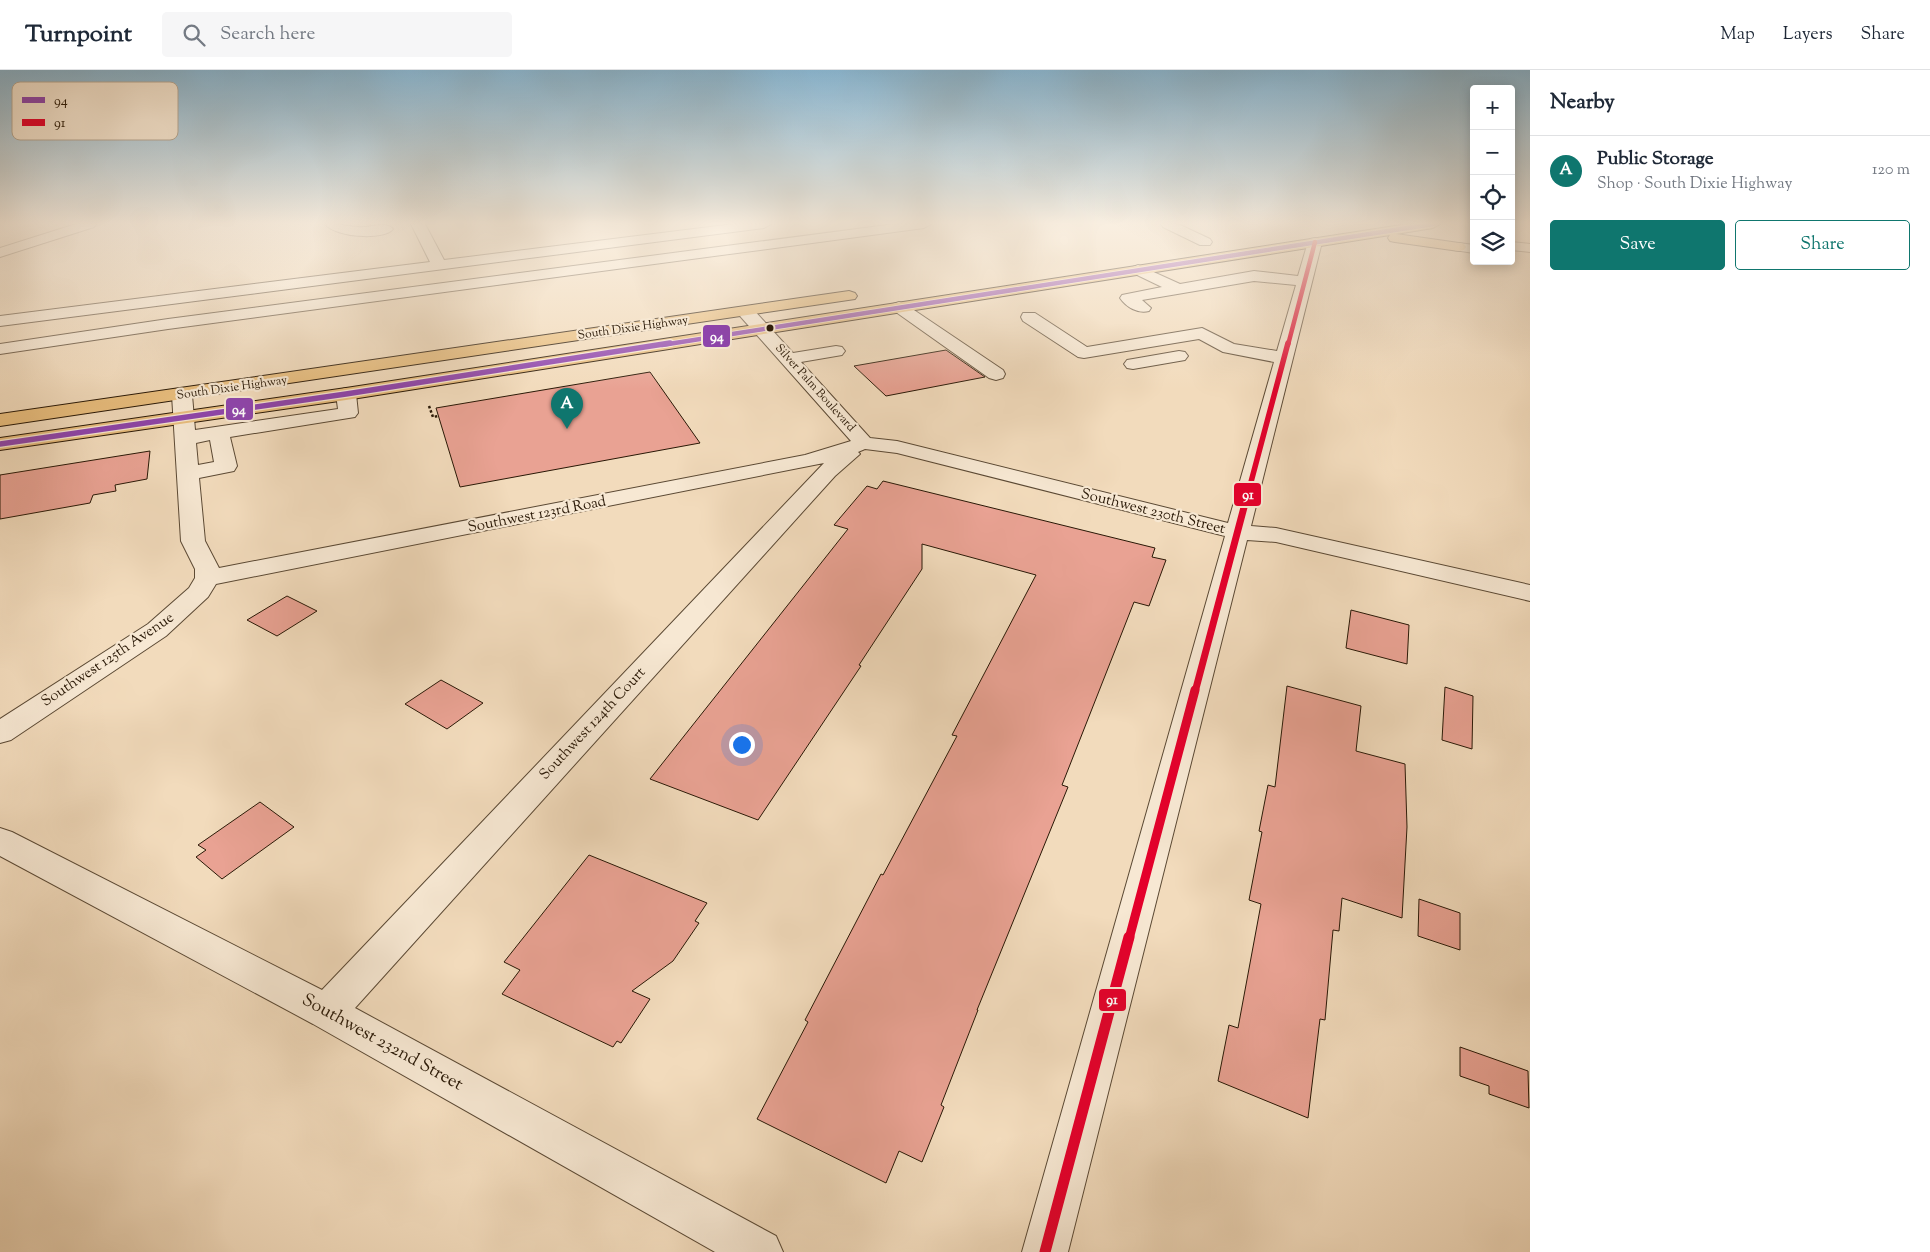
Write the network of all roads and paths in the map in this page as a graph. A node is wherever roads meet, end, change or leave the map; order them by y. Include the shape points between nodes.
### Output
1 (294, 279) edge
2 (507, 279) edge
3 (1081, 279) edge
4 (1157, 279) edge
5 (1236, 279) edge
6 (1286, 279) edge
7 (1076, 280) joint
8 (1304, 281) joint
9 (1178, 289) junction
10 (861, 294) dead end
11 (899, 307) junction
12 (1143, 308) dead end
13 (746, 312) junction
14 (1029, 316) dead end
15 (0, 321) edge
16 (762, 329) junction
17 (1229, 348) junction
18 (0, 349) edge
19 (836, 351) dead end
20 (1284, 358) junction
21 (789, 359) junction
22 (1133, 364) dead end
23 (996, 374) dead end
24 (182, 395) junction
25 (428, 403) dead end
26 (275, 414) junction
27 (438, 416) dead end
28 (0, 420) edge
29 (185, 428) junction
30 (218, 432) junction
31 (864, 443) junction
32 (0, 444) edge
33 (187, 474) junction
34 (742, 475) junction
35 (798, 503) junction
36 (1238, 532) junction
37 (206, 578) junction
38 (1530, 593) edge
39 (0, 733) edge
40 (0, 841) edge
41 (327, 1012) junction
42 (760, 1252) edge
43 (1045, 1252) edge

1 - 15 street
2 - 18 street
3 - 7 highway, South Dixie Highway
4 - 9 street
5 - 9 street
6 - 8 street
7 - 11 highway, South Dixie Highway
8 - 20 street
9 - 12 street via 1128,298
10 - 13 highway, South Dixie Highway
11 - 16 highway, South Dixie Highway
11 - 23 street via 933,335
13 - 16 street, Silver Palm Boulevard
13 - 24 highway, South Dixie Highway
14 - 17 street via 1084,353 1202,333
16 - 21 street, Silver Palm Boulevard
16 - 26 highway, South Dixie Highway via 346,394
17 - 20 street
17 - 22 street
19 - 21 street
20 - 36 street
21 - 31 street, Silver Palm Boulevard
24 - 28 highway, South Dixie Highway
24 - 29 street
25 - 27 path via 433,417
26 - 29 highway, South Dixie Highway
26 - 30 street
29 - 30 street
29 - 32 highway, South Dixie Highway
29 - 33 street
30 - 33 street via 226,466
31 - 34 street, Southwest 123rd Road via 809,461
31 - 35 street, Southwest 124th Court via 827,471
31 - 36 street, Southwest 230th Street via 897,447
33 - 37 street via 193,541 206,569
34 - 35 street via 779,480 788,486
34 - 37 street, Southwest 123rd Road
35 - 41 street, Southwest 124th Court
36 - 38 street, Southwest 230th Street via 1276,535
36 - 43 street
37 - 39 street, Southwest 125th Avenue via 199,592 157,630
40 - 41 street, Southwest 232nd Street
41 - 42 street, Southwest 232nd Street

